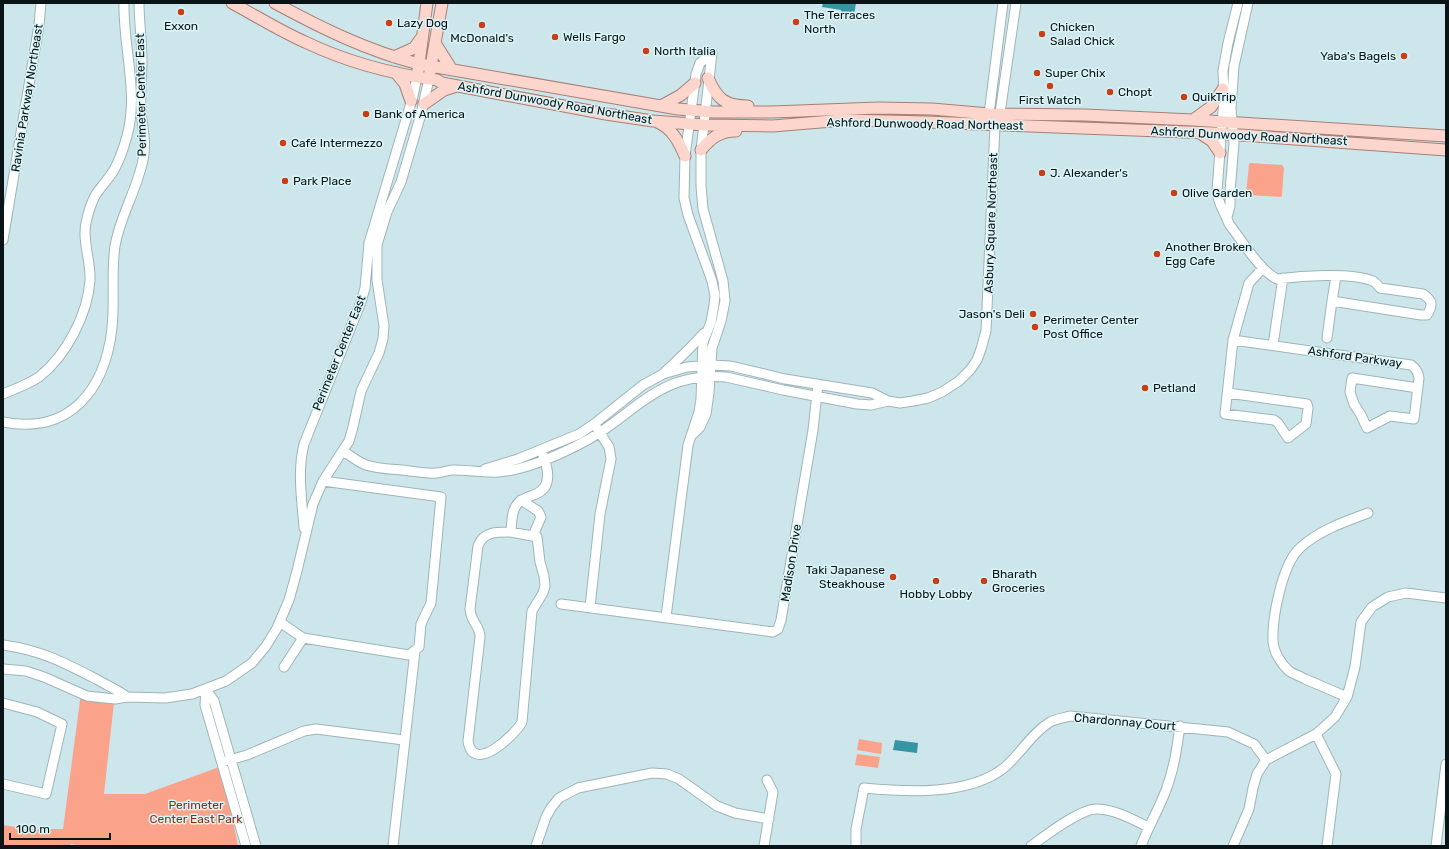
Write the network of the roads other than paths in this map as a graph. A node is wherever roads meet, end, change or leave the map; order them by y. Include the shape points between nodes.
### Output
1 (41, 3) edge
2 (124, 3) edge
3 (139, 3) edge
4 (232, 3) edge
5 (275, 3) edge
6 (427, 3) edge
7 (442, 3) edge
8 (1003, 3) edge
9 (1016, 3) edge
10 (1238, 3) edge
11 (1248, 3) edge
12 (422, 37) junction
13 (435, 43) junction
14 (394, 57) junction
15 (418, 64) junction
16 (431, 66) junction
17 (452, 70) junction
18 (130, 73) junction
19 (396, 73) junction
20 (417, 77) junction
21 (708, 78) junction
22 (429, 79) junction
23 (695, 83) junction
24 (458, 86) junction
25 (141, 88) junction
26 (1223, 89) junction
27 (411, 101) junction
28 (132, 102) junction
29 (424, 104) junction
30 (661, 106) junction
31 (691, 110) junction
32 (705, 112) junction
33 (772, 112) junction
34 (1000, 113) junction
35 (988, 114) junction
36 (1193, 120) junction
37 (653, 121) junction
38 (820, 122) junction
39 (689, 123) junction
40 (704, 125) junction
41 (995, 125) junction
42 (1227, 129) junction
43 (1199, 132) junction
44 (1446, 136) edge
45 (398, 144) junction
46 (701, 150) junction
47 (1446, 150) edge
48 (1220, 153) junction
49 (685, 156) junction
50 (404, 173) junction
51 (1227, 217) junction
52 (373, 229) junction
53 (3, 240) edge
54 (1263, 268) junction
55 (1336, 276) junction
56 (1283, 278) junction
57 (378, 286) junction
58 (1332, 301) junction
59 (708, 329) junction
60 (1326, 338) dead end
61 (1233, 340) junction
62 (1273, 345) junction
63 (707, 365) junction
64 (661, 376) junction
65 (707, 376) junction
66 (818, 384) junction
67 (1418, 388) junction
68 (1228, 393) junction
69 (3, 394) edge
70 (816, 397) junction
71 (888, 402) junction
72 (3, 422) edge
73 (594, 424) junction
74 (599, 433) junction
75 (690, 436) junction
76 (541, 450) junction
77 (343, 451) junction
78 (544, 459) junction
79 (480, 471) junction
80 (323, 481) junction
81 (521, 500) junction
82 (1368, 513) dead end
83 (511, 532) junction
84 (533, 536) junction
85 (304, 538) junction
86 (1446, 598) edge
87 (561, 604) dead end
88 (590, 607) junction
89 (666, 617) junction
90 (280, 622) junction
91 (303, 638) junction
92 (3, 645) edge
93 (415, 651) junction
94 (284, 667) dead end
95 (3, 669) edge
96 (206, 690) junction
97 (127, 697) junction
98 (1347, 697) junction
99 (3, 703) edge
100 (1180, 726) junction
101 (1316, 734) junction
102 (404, 740) junction
103 (1266, 760) junction
104 (226, 761) junction
105 (1446, 764) edge
106 (767, 780) dead end
107 (3, 784) edge
108 (769, 819) junction
109 (1148, 827) junction
110 (246, 846) edge
111 (256, 846) edge
112 (393, 846) edge
113 (536, 846) edge
114 (764, 846) edge
115 (856, 846) edge
116 (1031, 846) edge
117 (1141, 846) edge
118 (1233, 846) edge
119 (1327, 846) edge
120 (1436, 846) edge

1 - 53 street, Ravinia Parkway Northeast
2 - 18 street, Perimeter Center East
3 - 25 street, Perimeter Center East
4 - 19 main road, Ashford Dunwoody Road Northeast via 318,48 357,63
5 - 14 main road, Ashford Dunwoody Road Northeast via 327,30
6 - 12 main road
7 - 13 main road
8 - 35 street
9 - 34 street
10 - 26 street via 1225,57
11 - 42 street via 1234,66
12 - 14 main road via 414,48
12 - 15 main road
13 - 16 main road
13 - 17 main road
14 - 15 main road, Ashford Dunwoody Road Northeast
15 - 16 main road, Ashford Dunwoody Road Northeast
15 - 20 main road
16 - 17 main road, Ashford Dunwoody Road Northeast
16 - 22 main road
17 - 30 main road, Ashford Dunwoody Road Northeast
18 - 25 street via 134,83
18 - 28 street, Perimeter Center East
19 - 20 main road, Ashford Dunwoody Road Northeast
19 - 27 main road via 408,88
20 - 22 main road, Ashford Dunwoody Road Northeast
20 - 27 street, Perimeter Center East
21 - 23 street via 712,53 698,66
21 - 32 street
21 - 33 main road via 716,94 728,103 765,106
22 - 24 main road, Ashford Dunwoody Road Northeast
22 - 29 street, Perimeter Center East
23 - 30 main road via 681,95
23 - 31 street
24 - 29 main road via 449,88
24 - 37 main road, Ashford Dunwoody Road Northeast
25 - 28 street
25 - 72 street, Perimeter Center East via 143,159 116,238 113,260 112,327 102,369 88,394 64,415 35,424
26 - 36 main road via 1211,108
26 - 42 street
27 - 45 street, Perimeter Center East
28 - 69 street, Perimeter Center East via 128,133 122,152 89,209 86,226 90,279 83,314 75,331 53,363 38,377
29 - 50 street, Perimeter Center East
30 - 31 main road, Ashford Dunwoody Road Northeast
31 - 32 main road, Ashford Dunwoody Road Northeast
31 - 39 street
32 - 33 main road, Ashford Dunwoody Road Northeast
32 - 40 street
33 - 35 main road, Ashford Dunwoody Road Northeast via 899,108
34 - 35 main road, Ashford Dunwoody Road Northeast
34 - 36 main road, Ashford Dunwoody Road Northeast
34 - 41 street
35 - 41 street
36 - 42 main road, Ashford Dunwoody Road Northeast
37 - 39 main road, Ashford Dunwoody Road Northeast
37 - 49 main road via 663,125 674,135
38 - 40 main road, Ashford Dunwoody Road Northeast via 773,126
38 - 41 main road, Ashford Dunwoody Road Northeast via 844,120
38 - 46 main road via 800,129 727,131 715,136
39 - 40 main road, Ashford Dunwoody Road Northeast
39 - 49 street
40 - 46 street
41 - 43 main road, Ashford Dunwoody Road Northeast
41 - 71 street, Asbury Square Northeast via 986,331 981,349 970,370 942,392 913,401
42 - 43 main road, Ashford Dunwoody Road Northeast
42 - 44 main road, Ashford Dunwoody Road Northeast via 1338,128
42 - 47 main road, Ashford Dunwoody Road Northeast
42 - 48 street
42 - 51 street via 1230,206
43 - 48 main road via 1212,141
45 - 50 street via 396,159
45 - 52 street, Perimeter Center East
46 - 63 street via 703,209 723,280 724,296 720,326
48 - 51 street via 1217,199
49 - 59 street via 685,205 714,291 714,310
50 - 57 street, Perimeter Center East via 378,239
51 - 54 street via 1229,224
52 - 57 street via 373,277
52 - 85 street, Perimeter Center East via 361,302 306,436 302,452 300,480
54 - 56 street via 1276,279
54 - 61 street via 1249,283
55 - 56 street
55 - 58 street, Ashford Parkway
55 - 58 street via 1355,277 1375,282 1380,288 1423,294 1429,298 1431,309 1427,315 1422,315
56 - 62 street
57 - 77 street, Perimeter Center East via 384,320 383,339 377,360 361,391 353,428
58 - 60 street, Ashford Parkway
59 - 63 street via 703,342
59 - 64 street
61 - 62 street, Ashford Parkway
61 - 68 street
62 - 67 street, Ashford Parkway via 1411,365 1418,372
63 - 64 street, Asbury Square Northeast via 682,368
63 - 65 street
63 - 66 street, Asbury Square Northeast via 738,368
64 - 73 street via 643,385
65 - 70 street, Asbury Square Northeast via 726,377
65 - 74 street, Asbury Square Northeast via 685,380 658,390
65 - 75 street via 699,412
65 - 75 street via 706,414 700,427
66 - 70 street, Madison Drive
66 - 71 street, Asbury Square Northeast via 872,393
67 - 67 street, Ashford Parkway via 1414,419 1390,416 1367,428 1350,392 1352,378
68 - 68 street via 1307,404 1306,424 1288,438 1274,420 1226,414
70 - 71 street, Asbury Square Northeast via 871,405
70 - 89 street, Madison Drive via 813,430 778,629 774,632
73 - 74 street
73 - 76 street via 579,434
74 - 78 street, Asbury Square Northeast via 577,446
74 - 88 street via 611,453 600,514
75 - 89 street
76 - 78 street
76 - 79 street
77 - 79 street, Asbury Square Northeast via 362,463 376,467 430,473 454,470
77 - 80 street, Perimeter Center East
78 - 79 street, Asbury Square Northeast via 505,471
78 - 81 street via 548,471 546,486 540,492
80 - 85 street, Perimeter Center East via 313,504
80 - 93 street via 441,497 431,602 421,624 419,648
81 - 83 street via 514,510
81 - 84 street via 538,511 541,517
82 - 98 street via 1329,528 1299,548 1289,562 1283,578 1274,621 1273,643 1278,658 1289,672
83 - 84 street
83 - 84 street via 488,534 481,539 478,546 470,609 472,618 480,630 480,637 468,741 470,748 478,754 486,754 494,749 518,729 522,722 532,611 545,586 537,537
85 - 90 street, Perimeter Center East via 298,571
86 - 98 street via 1406,593 1388,597 1372,607 1361,622 1355,667
87 - 88 street, Madison Drive
88 - 89 street, Madison Drive
90 - 91 street
90 - 96 street, Perimeter Center East via 252,663 226,681
91 - 93 street via 409,655
91 - 94 street
92 - 97 street via 53,657 118,689
93 - 102 street
95 - 97 street, Perimeter Center East via 26,671 87,696 115,699
96 - 97 street, Perimeter Center East via 165,698
96 - 104 street via 205,705
98 - 101 street via 1335,717
99 - 107 street via 38,712 62,724 46,794
100 - 103 street, Chardonnay Court via 1228,732 1254,744
100 - 109 street via 1175,760 1168,783
100 - 115 street, Chardonnay Court via 1070,716 1051,722 1038,731 1003,768 980,782 945,790 886,791 864,788 856,829
101 - 103 street
101 - 119 street via 1336,774
102 - 104 street via 316,729 304,731
102 - 112 street
103 - 118 street via 1253,788 1250,809
104 - 110 street
104 - 111 street
105 - 120 street
106 - 108 street via 773,792
108 - 113 street via 735,813 717,806 679,779 667,774 652,773 578,788 559,798 546,817
108 - 114 street
109 - 116 street via 1117,812 1097,808 1081,812
109 - 117 street

